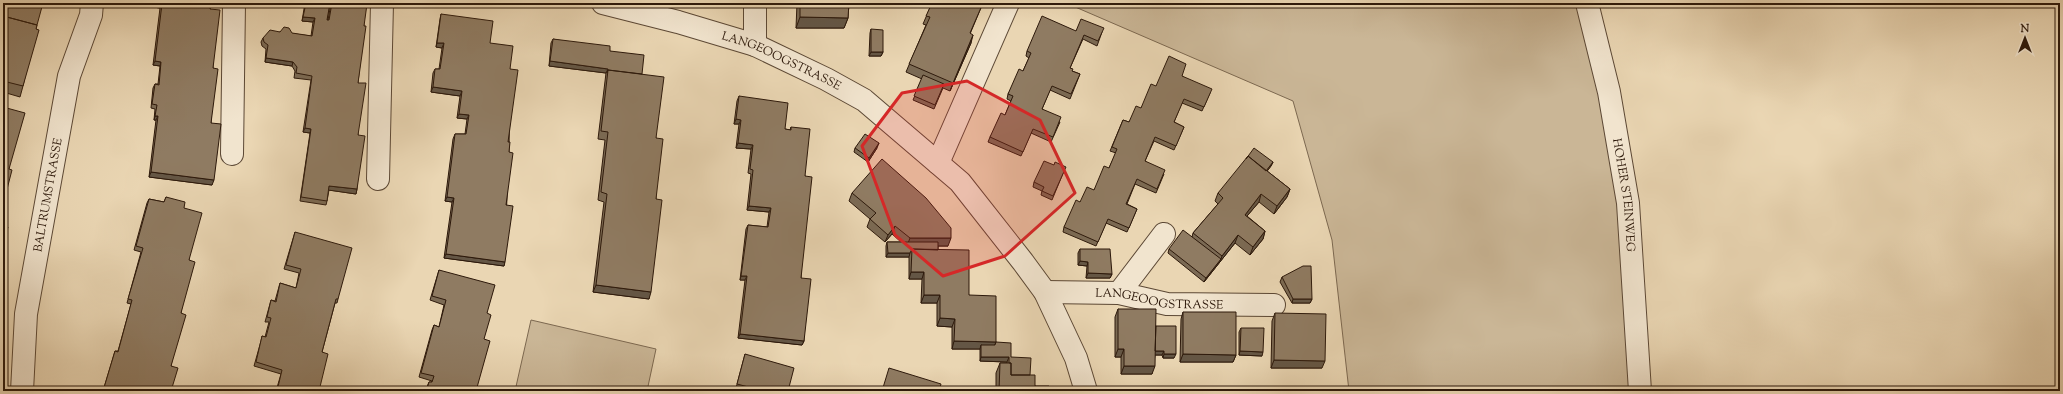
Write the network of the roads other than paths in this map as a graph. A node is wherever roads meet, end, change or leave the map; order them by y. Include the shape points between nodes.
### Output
1 (92, 3) edge
2 (234, 3) edge
3 (382, 3) edge
4 (603, 3) edge
5 (755, 3) edge
6 (1008, 3) edge
7 (1587, 3) edge
8 (638, 7) edge
9 (755, 45) junction
10 (232, 154) dead end
11 (938, 163) junction
12 (378, 179) dead end
13 (1164, 234) dead end
14 (1045, 292) junction
15 (1119, 293) junction
16 (1274, 305) dead end
17 (22, 391) edge
18 (1086, 391) edge
19 (1640, 391) edge

1 - 17 street, BALTRUMSTRASSE via 91,15 69,76 26,314
2 - 10 street
3 - 12 street
4 - 8 street, LANGEOOGSTRASSE
5 - 9 street
6 - 11 street
7 - 19 street, HOHER STEINWEG via 1609,92 1628,203
8 - 9 street, LANGEOOGSTRASSE
9 - 11 street, LANGEOOGSTRASSE via 826,78 864,100
11 - 14 street, LANGEOOGSTRASSE via 960,182
13 - 15 street
14 - 15 street, LANGEOOGSTRASSE
14 - 18 street, LANGEOOGSTRASSE via 1076,358
15 - 16 street, LANGEOOGSTRASSE via 1167,304

